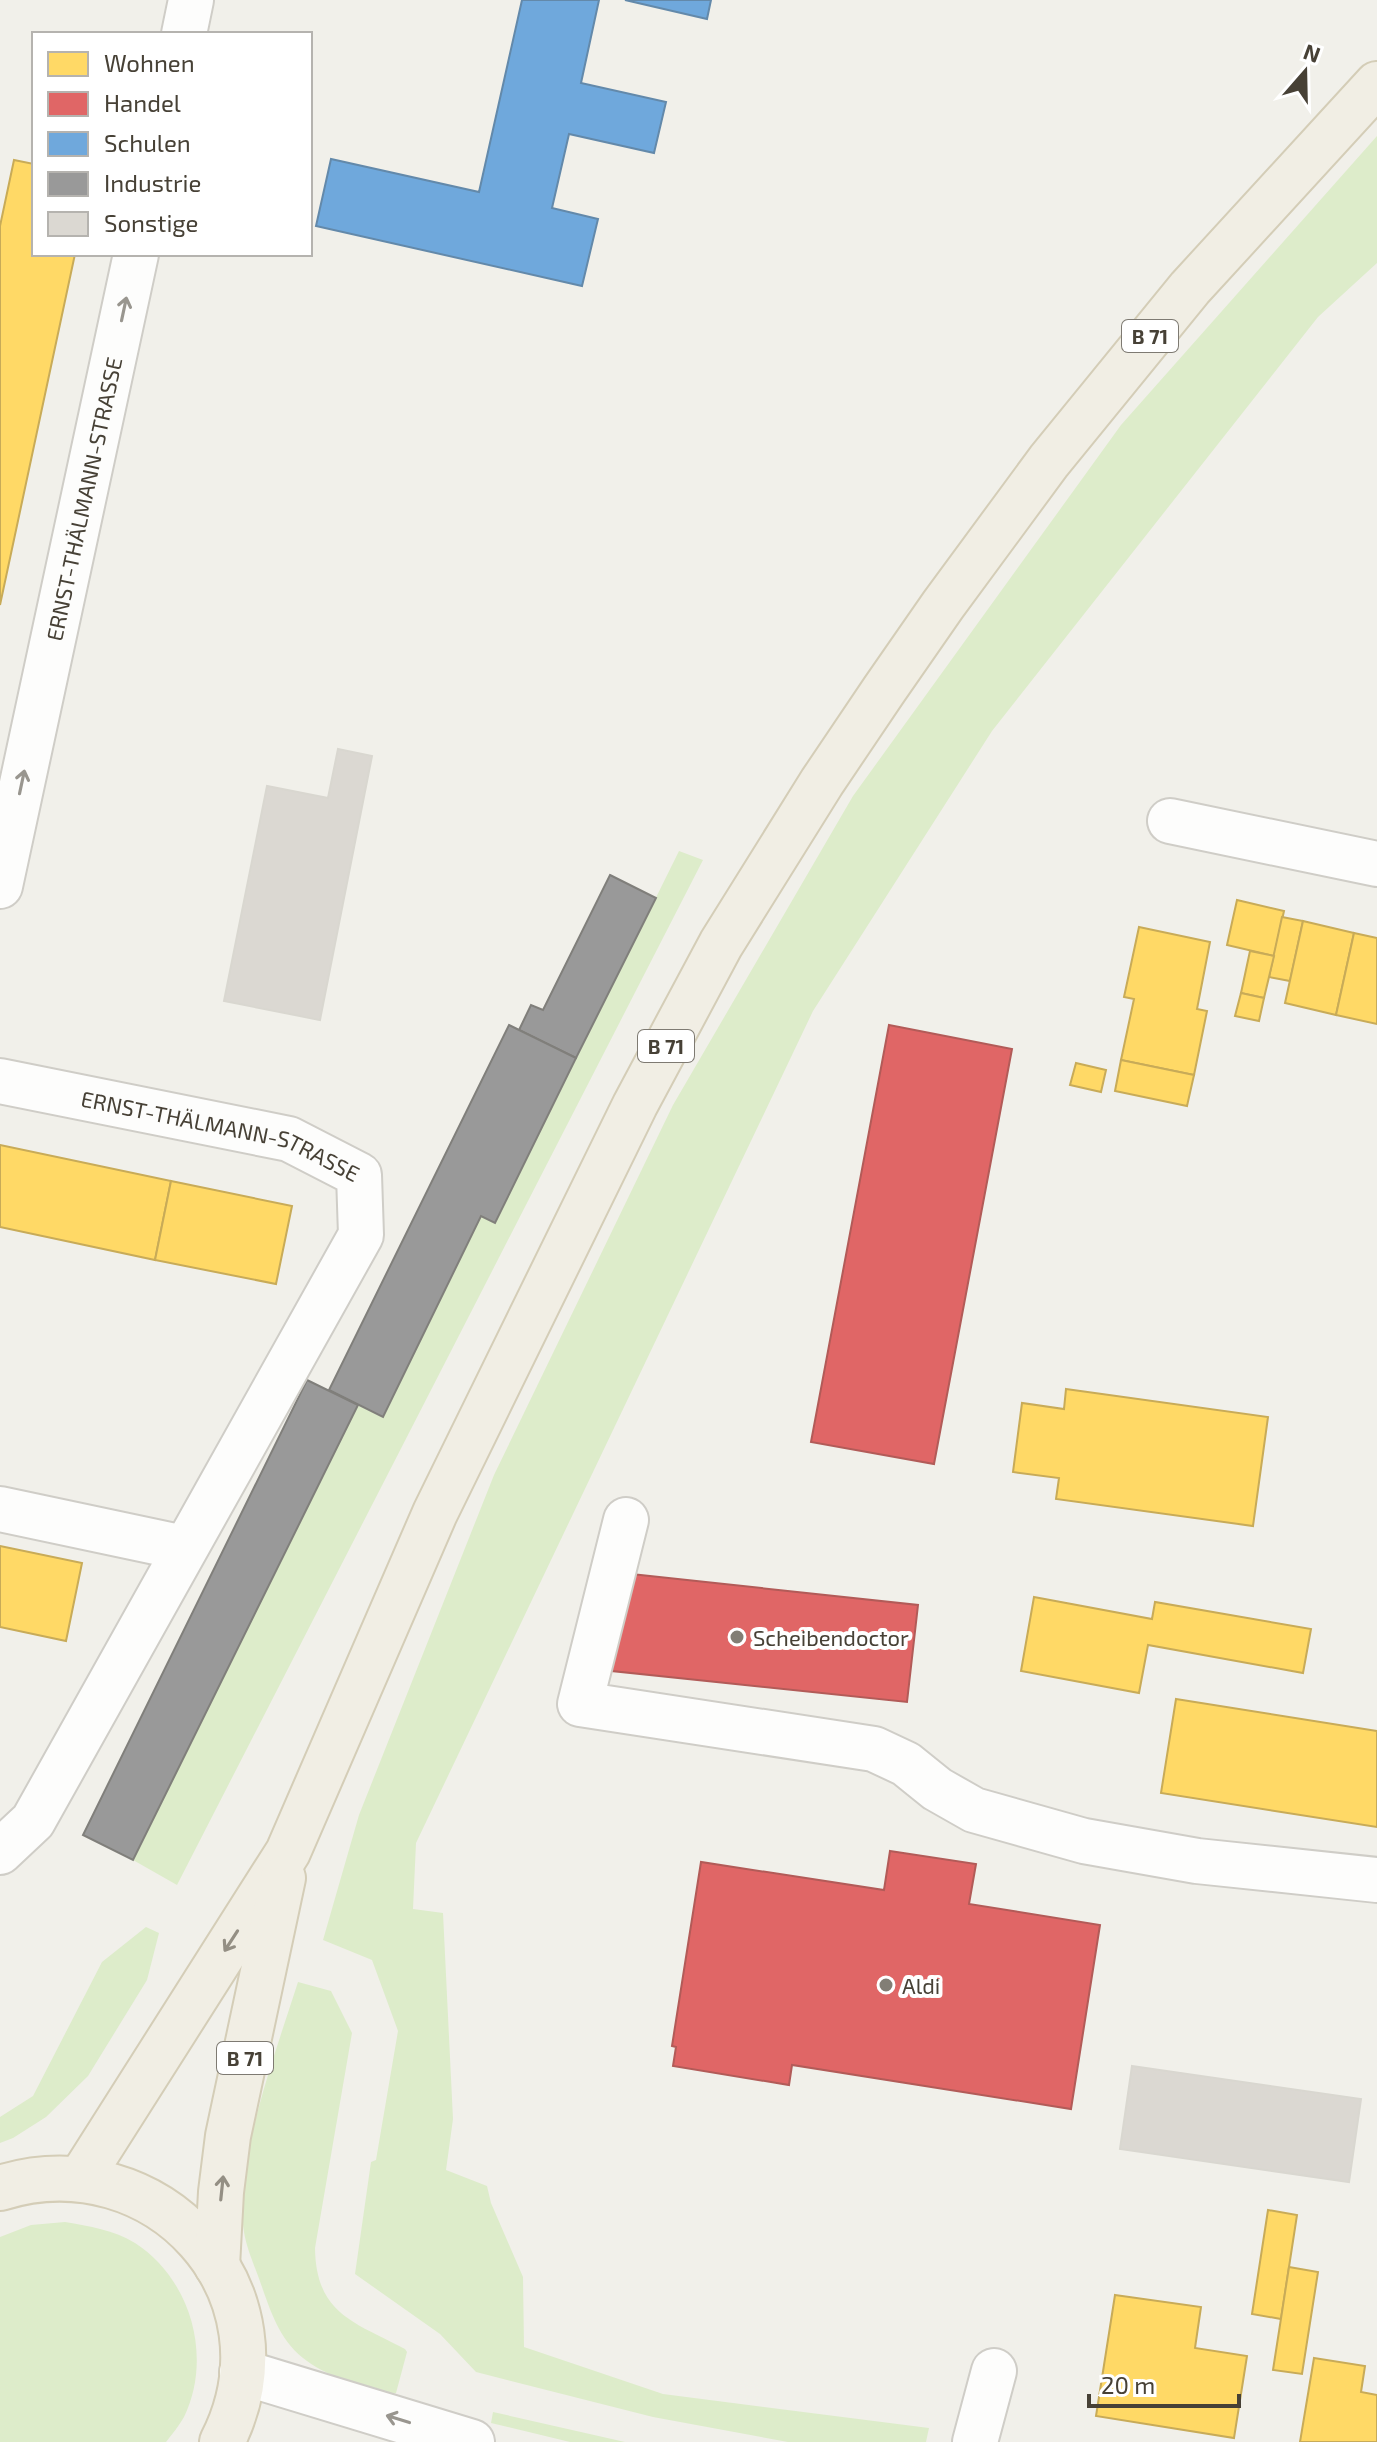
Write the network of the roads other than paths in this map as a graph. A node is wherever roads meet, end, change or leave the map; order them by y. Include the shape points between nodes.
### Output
1 (191, 0) edge
2 (184, 32) edge
3 (1377, 84) edge
4 (136, 256) edge
5 (1170, 821) dead end
6 (1377, 864) edge
7 (0, 886) edge
8 (0, 1081) edge
9 (0, 1509) edge
10 (626, 1520) dead end
11 (184, 1548) junction
12 (0, 1852) edge
13 (288, 1852) junction
14 (1377, 1880) edge
15 (81, 2178) junction
16 (0, 2188) edge
17 (217, 2266) junction
18 (994, 2371) dead end
19 (242, 2372) junction
20 (222, 2442) edge
21 (472, 2442) edge
22 (975, 2442) edge

1 - 2 street
3 - 13 main road, B 71 via 1201,276 1049,461 884,690 721,944 635,1105 435,1513
7 -> 4 street, ERNST-THÄLMANN-STRASSE
5 - 6 street
8 - 11 street, ERNST-THÄLMANN-STRASSE via 289,1139 359,1175 361,1235
9 - 11 street
10 - 14 street via 580,1704 874,1749 974,1810 1084,1841 1197,1861
11 - 12 street, ERNST-THÄLMANN-STRASSE via 33,1821
13 -> 15 main road, B 71
17 -> 13 main road, B 71 via 228,2136
15 - 16 main road, B 71 via 28,2180
15 - 17 main road, B 71 via 135,2192 159,2206 191,2233
17 - 19 main road, B 71 via 238,2317
18 - 22 street
19 - 20 main road, B 71
21 -> 19 street

